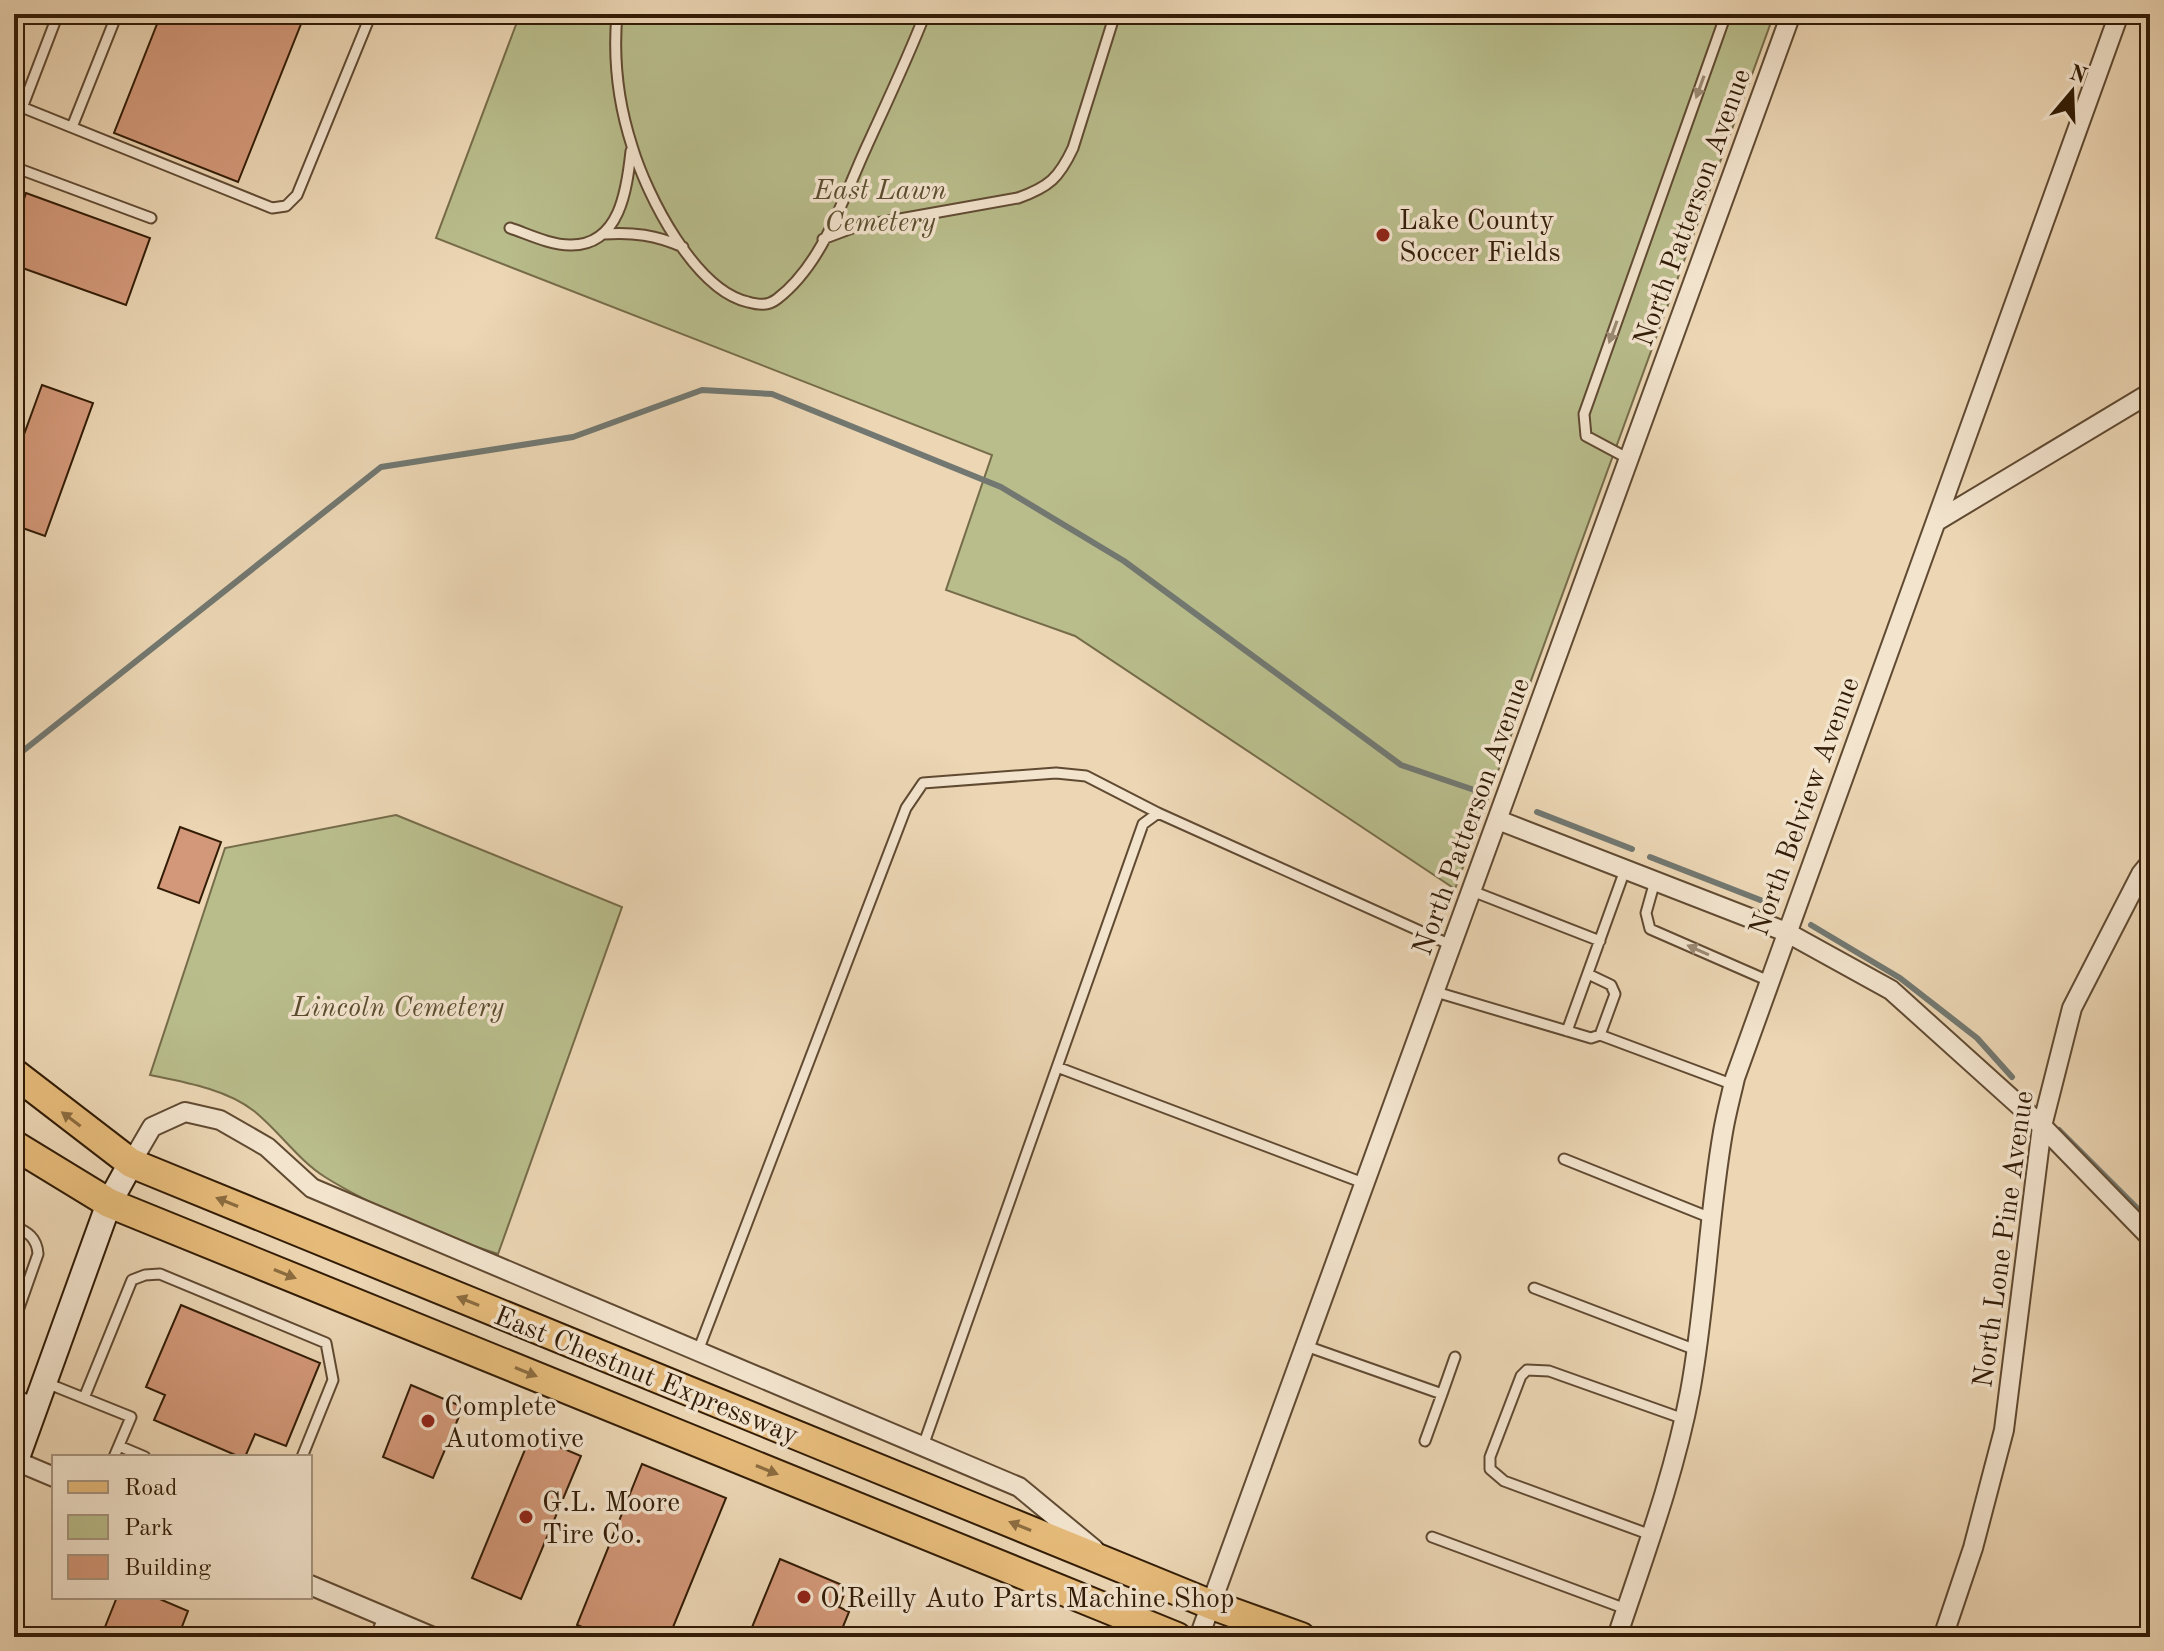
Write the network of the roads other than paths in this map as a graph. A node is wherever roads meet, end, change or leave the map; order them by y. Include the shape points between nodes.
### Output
1 (58, 14) edge
2 (117, 14) edge
3 (371, 14) edge
4 (617, 14) edge
5 (925, 14) edge
6 (1115, 14) edge
7 (1726, 14) edge
8 (1791, 14) edge
9 (2119, 14) edge
10 (18, 106) edge
11 (72, 127) junction
12 (632, 148) junction
13 (14, 167) edge
14 (151, 218) dead end
15 (510, 228) dead end
16 (604, 234) junction
17 (823, 239) junction
18 (683, 247) junction
19 (2150, 393) edge
20 (1629, 459) junction
21 (1937, 521) junction
22 (1158, 813) junction
23 (1498, 820) junction
24 (2150, 863) edge
25 (1625, 870) junction
26 (1655, 881) junction
27 (1472, 891) junction
28 (1786, 932) junction
29 (1600, 941) junction
30 (1452, 946) junction
31 (1588, 974) junction
32 (1769, 981) junction
33 (1436, 992) junction
34 (1567, 1031) junction
35 (1600, 1035) junction
36 (1057, 1067) junction
37 (14, 1073) edge
38 (1734, 1085) junction
39 (2042, 1126) junction
40 (14, 1145) edge
41 (1564, 1159) dead end
42 (131, 1163) junction
43 (1366, 1184) junction
44 (109, 1203) junction
45 (1711, 1218) junction
46 (14, 1226) edge
47 (2150, 1237) edge
48 (1534, 1288) dead end
49 (14, 1322) edge
50 (1306, 1346) junction
51 (1696, 1350) junction
52 (698, 1351) junction
53 (1455, 1357) dead end
54 (32, 1393) edge
55 (1442, 1394) junction
56 (84, 1398) junction
57 (1684, 1419) junction
58 (1425, 1441) dead end
59 (119, 1446) junction
60 (923, 1446) junction
61 (115, 1455) edge
62 (140, 1455) edge
63 (303, 1455) edge
64 (15, 1464) edge
65 (52, 1476) edge
66 (1651, 1535) junction
67 (1432, 1537) dead end
68 (1112, 1563) junction
69 (312, 1586) edge
70 (1212, 1605) junction
71 (1626, 1609) junction
72 (384, 1616) junction
73 (375, 1637) edge
74 (433, 1637) edge
75 (1177, 1637) edge
76 (1199, 1637) edge
77 (1301, 1637) edge
78 (1617, 1637) edge
79 (1943, 1637) edge

1 - 10 lane
2 - 11 lane
3 - 11 lane via 297,195 286,206 272,208
4 - 12 lane via 614,48
5 - 17 lane
6 - 17 lane via 1073,148 1053,182 1018,198 855,227
7 -> 20 lane via 1584,414 1586,436
8 - 20 street, North Patterson Avenue
9 - 21 street, North Belview Avenue
10 - 11 lane
12 - 16 lane via 616,220
12 - 18 lane via 656,204
13 - 14 lane
15 - 16 lane via 568,245
16 - 18 lane via 635,232
17 - 18 lane via 790,287 775,302 760,305 718,287
19 - 21 street
20 - 23 street, North Patterson Avenue
21 - 28 street, North Belview Avenue
22 - 30 lane
22 - 36 lane via 1143,824
22 - 52 lane via 1086,776 1056,773 923,783 906,808
23 - 25 street
23 - 27 street, North Patterson Avenue
24 - 39 street, North Lone Pine Avenue via 2072,1008
25 - 26 street
25 - 29 lane
26 - 28 street
32 -> 26 lane via 1650,929 1646,913
27 - 29 lane
27 - 30 street, North Patterson Avenue
28 - 32 street, North Belview Avenue
28 - 39 street via 1891,990
29 - 31 lane
30 - 33 street, North Patterson Avenue
31 - 34 lane
31 - 35 lane via 1611,985 1615,994
32 - 38 street, North Belview Avenue
33 - 34 lane
33 - 43 street, North Patterson Avenue
34 - 35 lane via 1591,1038
35 - 38 lane
36 - 43 lane
36 - 60 lane
42 -> 37 main road, East Chestnut Expressway
38 - 45 street, North Belview Avenue
39 - 47 street
39 - 79 street, North Lone Pine Avenue via 2004,1430
40 - 44 main road, East Chestnut Expressway
41 - 45 lane
42 - 44 street
42 - 52 street via 152,1127 185,1112 220,1120 267,1147 312,1188
68 -> 42 main road, East Chestnut Expressway
43 - 50 street, North Patterson Avenue
44 - 54 street
44 -> 75 main road, East Chestnut Expressway
45 - 51 street, North Belview Avenue
46 - 49 lane via 38,1245
48 - 51 lane
50 - 55 lane
50 - 70 street, North Patterson Avenue
51 - 57 street, North Belview Avenue
52 - 60 street
53 - 55 lane
54 - 56 lane
54 - 64 street
55 - 58 lane
56 - 59 lane via 131,1417
56 - 63 lane via 132,1280 160,1274 326,1343 333,1380
57 - 66 street, North Belview Avenue
57 - 66 lane via 1549,1371 1527,1370 1490,1457 1497,1478
59 - 61 lane
59 - 62 lane
60 - 68 street via 1019,1487
64 - 65 street
66 - 71 street, North Belview Avenue
67 - 71 lane
68 - 70 main road, East Chestnut Expressway
69 - 72 street
70 - 76 street, North Patterson Avenue
70 - 77 main road, East Chestnut Expressway
71 - 78 street, North Belview Avenue
72 - 73 lane
72 - 74 street

